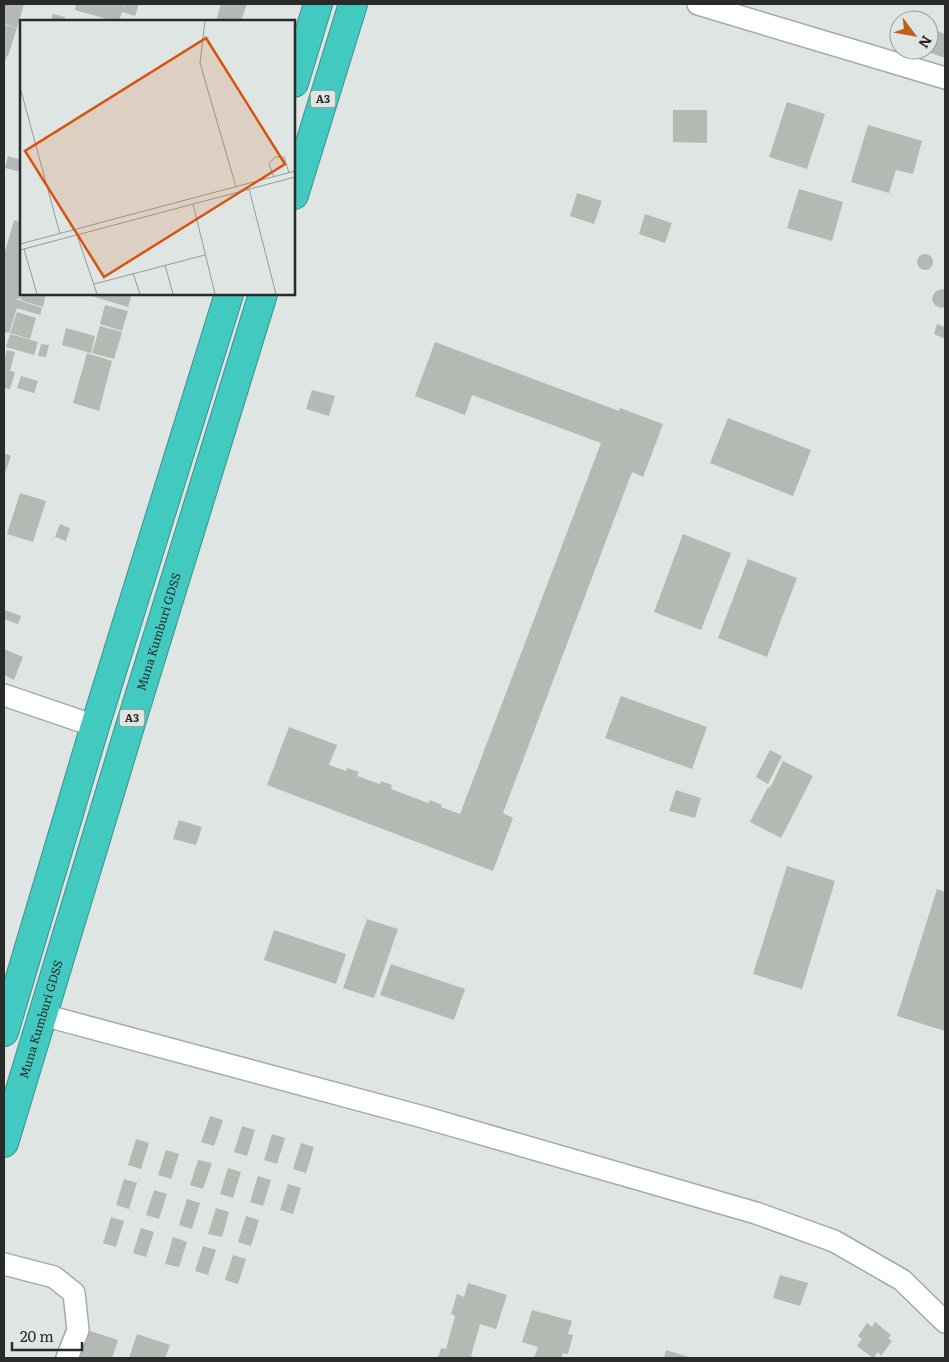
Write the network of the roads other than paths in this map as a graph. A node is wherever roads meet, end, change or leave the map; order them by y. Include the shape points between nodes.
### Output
1 (318, 4) edge
2 (353, 4) edge
3 (698, 4) edge
4 (945, 78) edge
5 (295, 81) edge
6 (295, 192) edge
7 (229, 295) edge
8 (263, 295) edge
9 (4, 695) edge
10 (95, 726) junction
11 (42, 1015) junction
12 (4, 1032) edge
13 (4, 1144) edge
14 (4, 1264) edge
15 (945, 1322) edge
16 (66, 1358) edge

1 - 5 highway, A3
2 - 6 highway, A3
3 - 4 street
7 - 10 highway, A3
8 - 11 highway, Muna Kumburi GDSS / A3
9 - 10 street
10 - 12 highway, A3
11 - 13 highway, Muna Kumburi GDSS / A3
11 - 15 street via 423,1117 756,1213 834,1240 902,1280
14 - 16 street via 54,1277 74,1293 78,1330

